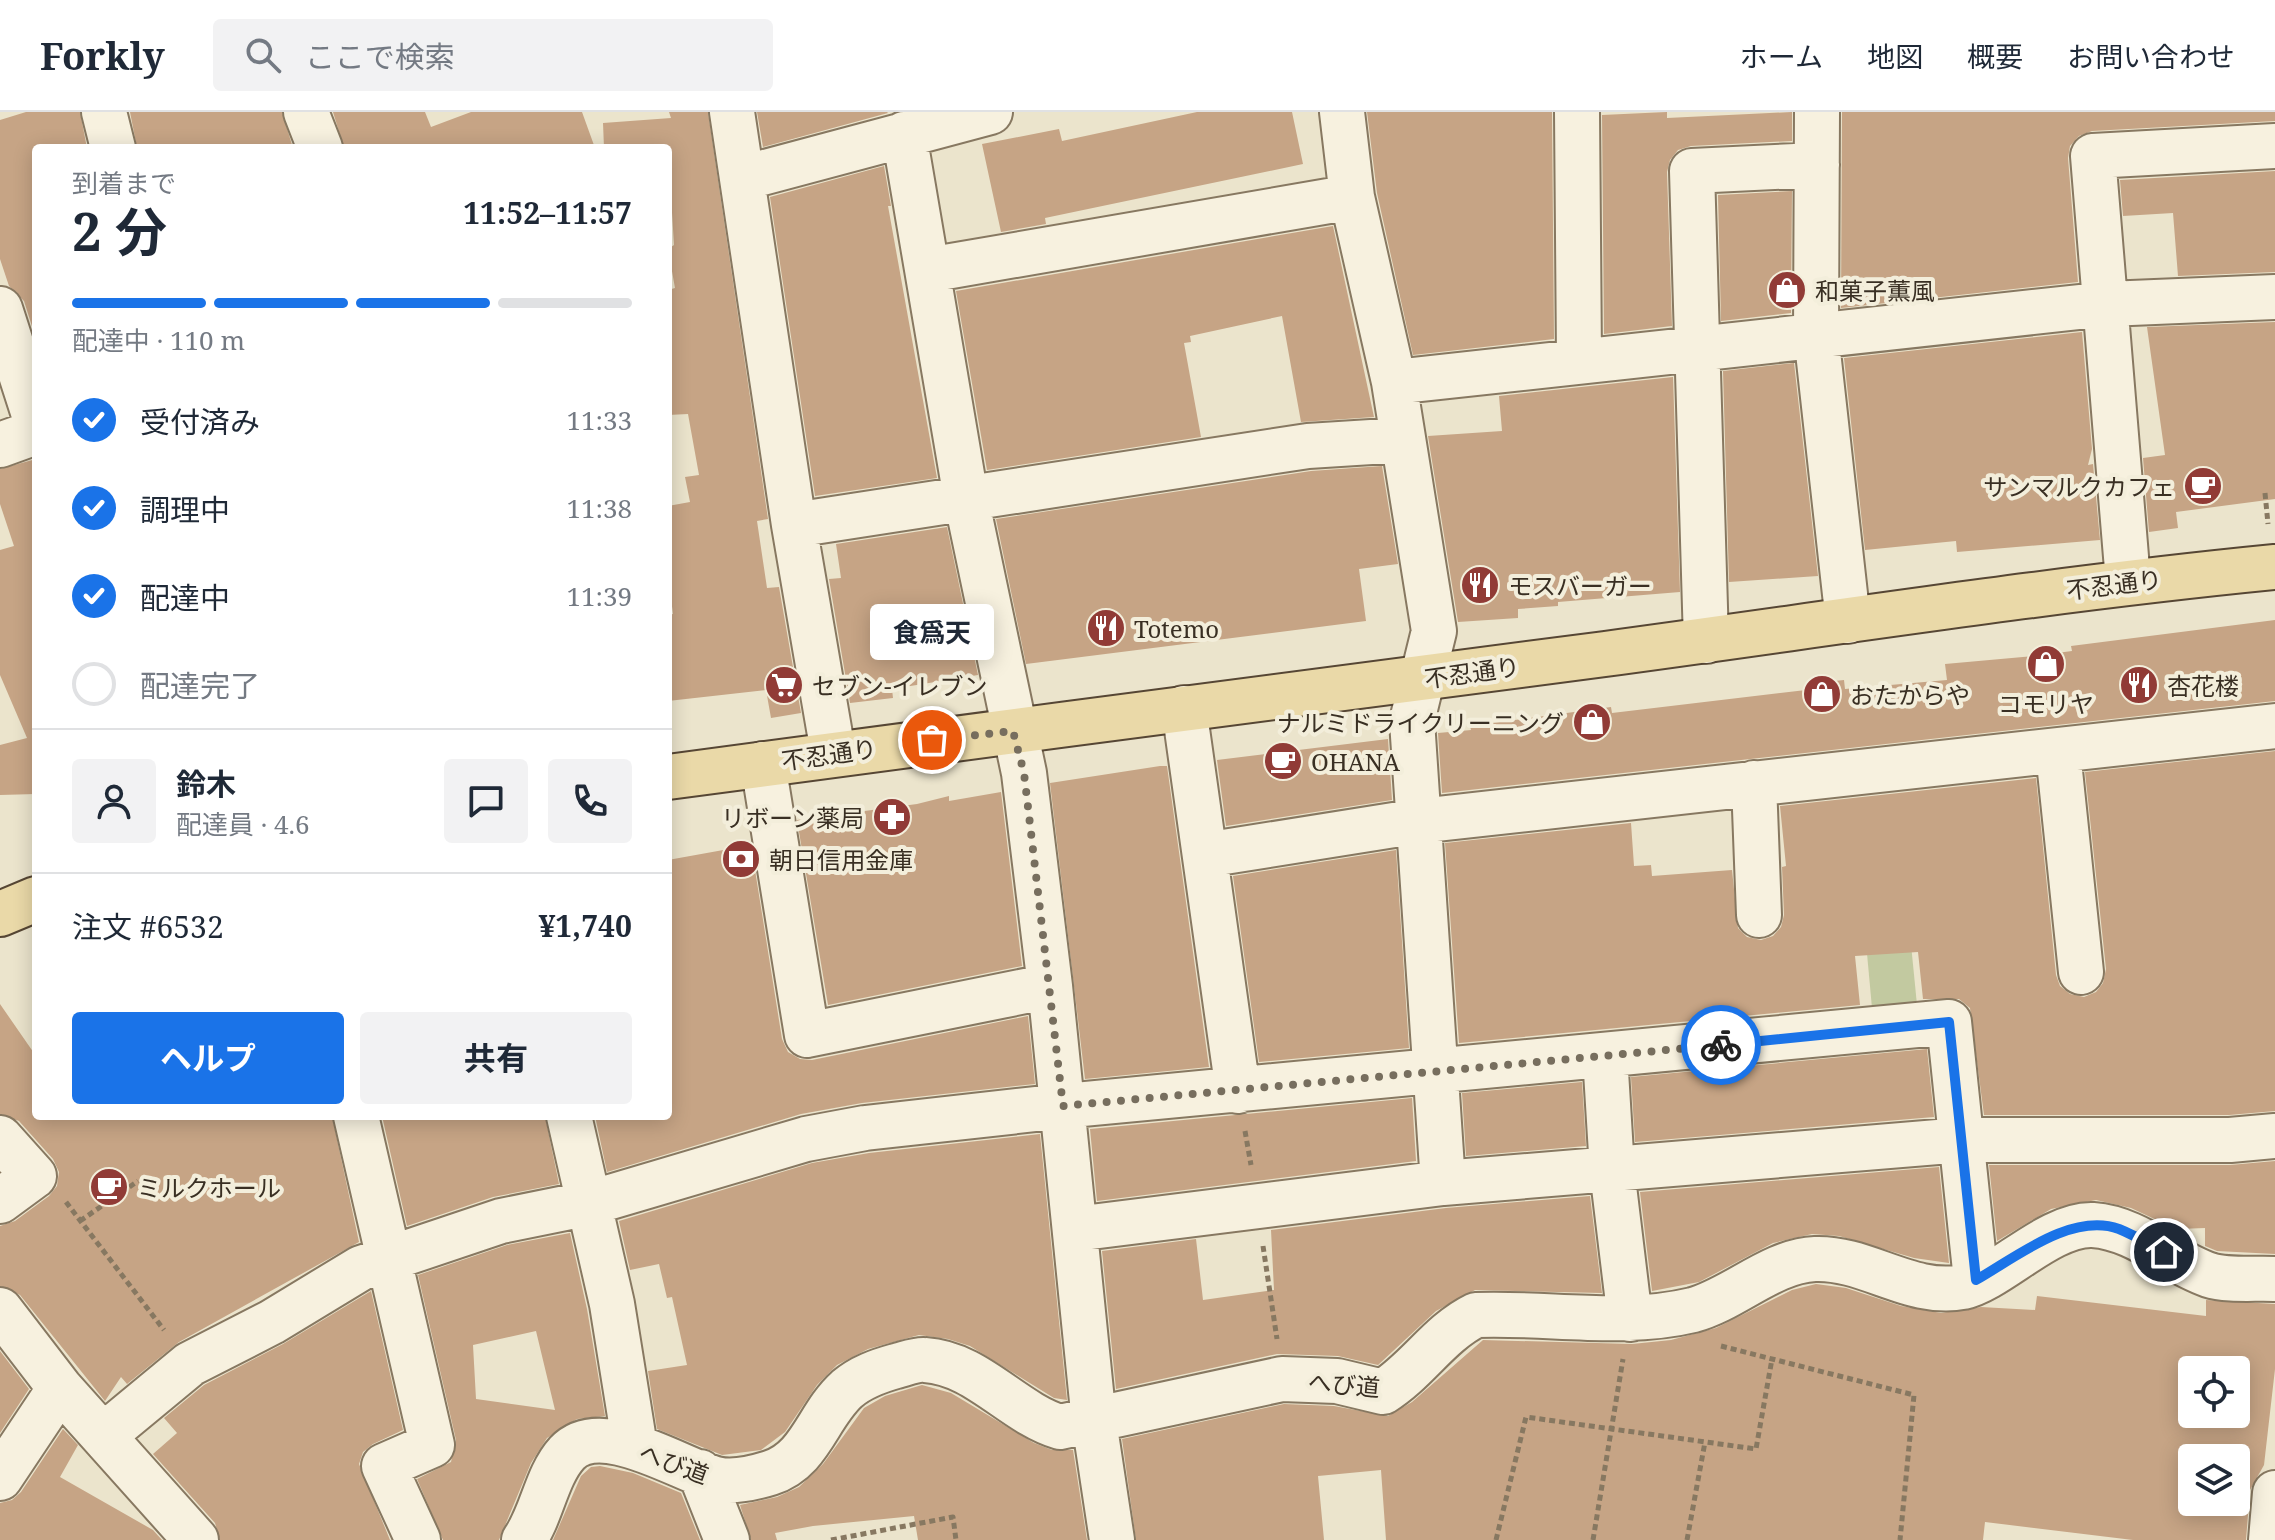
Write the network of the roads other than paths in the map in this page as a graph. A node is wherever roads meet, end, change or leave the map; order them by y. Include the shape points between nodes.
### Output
1 (104, 112) edge
2 (306, 112) edge
3 (732, 112) edge
4 (990, 112) edge
5 (1342, 112) edge
6 (1577, 112) edge
7 (1817, 112) edge
8 (904, 134) junction
9 (112, 144) edge
10 (318, 144) edge
11 (2275, 146) edge
12 (1817, 165) junction
13 (743, 178) junction
14 (1352, 197) junction
15 (928, 270) junction
16 (2275, 297) edge
17 (2107, 304) junction
18 (0, 309) edge
19 (1816, 334) junction
20 (1697, 347) junction
21 (1579, 359) junction
22 (1394, 382) junction
23 (32, 409) edge
24 (32, 433) edge
25 (1403, 440) junction
26 (0, 445) edge
27 (966, 498) junction
28 (794, 525) junction
29 (2272, 548) edge
30 (2128, 581) junction
31 (1848, 621) junction
32 (1706, 641) junction
33 (1425, 678) junction
34 (1184, 708) junction
35 (2275, 726) edge
36 (1013, 731) junction
37 (833, 752) junction
38 (2058, 752) junction
39 (763, 764) junction
40 (672, 776) edge
41 (1754, 783) junction
42 (1419, 821) junction
43 (1205, 855) junction
44 (32, 901) edge
45 (0, 914) edge
46 (1759, 915) dead end
47 (2081, 972) dead end
48 (1050, 986) junction
49 (1605, 1055) junction
50 (1438, 1071) junction
51 (1238, 1091) junction
52 (1063, 1106) junction
53 (357, 1120) edge
54 (570, 1120) edge
55 (2275, 1136) edge
56 (0, 1138) edge
57 (1962, 1140) junction
58 (1612, 1170) junction
59 (1443, 1183) junction
60 (17, 1189) edge
61 (590, 1203) junction
62 (1075, 1229) junction
63 (389, 1259) junction
64 (2275, 1279) edge
65 (1976, 1280) junction
66 (0, 1310) edge
67 (1647, 1317) junction
68 (60, 1388) junction
69 (1094, 1421) junction
70 (103, 1436) junction
71 (635, 1447) junction
72 (0, 1478) edge
73 (703, 1479) junction
74 (2275, 1493) edge
75 (196, 1540) edge
76 (418, 1540) edge
77 (524, 1540) edge
78 (727, 1540) edge
79 (1112, 1540) edge
80 (2271, 1540) edge

1 - 9 street
2 - 10 street
3 - 13 street
4 - 8 street
5 - 14 street
6 - 21 street
7 - 12 street
8 - 13 street
8 - 15 street
11 - 17 street via 2093,156
12 - 19 street
12 - 20 street via 1692,171
13 - 28 street
14 - 15 street
14 - 22 street
15 - 27 street
16 - 17 street
17 - 19 street
17 - 30 street
18 - 23 street
19 - 20 street
19 - 31 street
20 - 21 street
20 - 32 street
21 - 22 street
22 - 25 street
24 - 26 street
25 - 27 street via 1308,446
25 - 33 street via 1434,631
27 - 28 street
27 - 36 street
28 - 37 street
29 - 30 main road, 不忍通り
30 - 31 main road, 不忍通り
31 - 32 main road, 不忍通り
32 - 33 main road, 不忍通り
33 - 34 main road, 不忍通り
33 - 42 street via 1412,721
34 - 36 main road, 不忍通り
34 - 43 street
35 - 38 street
36 - 37 main road, 不忍通り
36 - 48 street via 1024,773
37 - 39 main road, 不忍通り
38 - 41 street
38 - 47 street
39 - 40 main road, 不忍通り
39 - 48 street via 807,1035
41 - 42 street
41 - 46 street
42 - 43 street
42 - 50 street
43 - 51 street
44 - 45 main road
48 - 52 street
49 - 50 street
49 - 57 street via 1949,1022
49 - 58 street
50 - 51 street
50 - 59 street
51 - 52 street
52 - 61 street via 806,1139
52 - 62 street
53 - 63 street
54 - 61 street
55 - 57 street
56 - 60 street
57 - 58 street
57 - 65 street
58 - 59 street
58 - 67 street
59 - 62 street
61 - 63 street via 501,1221
61 - 71 street
62 - 69 street
63 - 70 street via 341,1278 272,1322 190,1364
63 - 76 street via 432,1445 384,1466
64 - 65 street, へび道 via 2210,1275 2117,1228 2089,1225 2039,1244
65 - 67 street, へび道 via 1948,1288 1913,1285 1866,1268 1813,1259 1774,1271 1695,1309
66 - 68 street
67 - 69 street, へび道 via 1476,1315 1456,1325 1383,1392 1337,1381 1282,1379
68 - 70 street
68 - 72 street
69 - 73 street, へび道 via 1060,1427 1041,1421 955,1367 922,1359 862,1378 845,1391 793,1462 734,1481
69 - 79 street
70 - 75 street
71 - 73 street, へび道 via 673,1459
71 - 77 street, へび道 via 587,1442 568,1452
73 - 78 street
74 - 80 street

